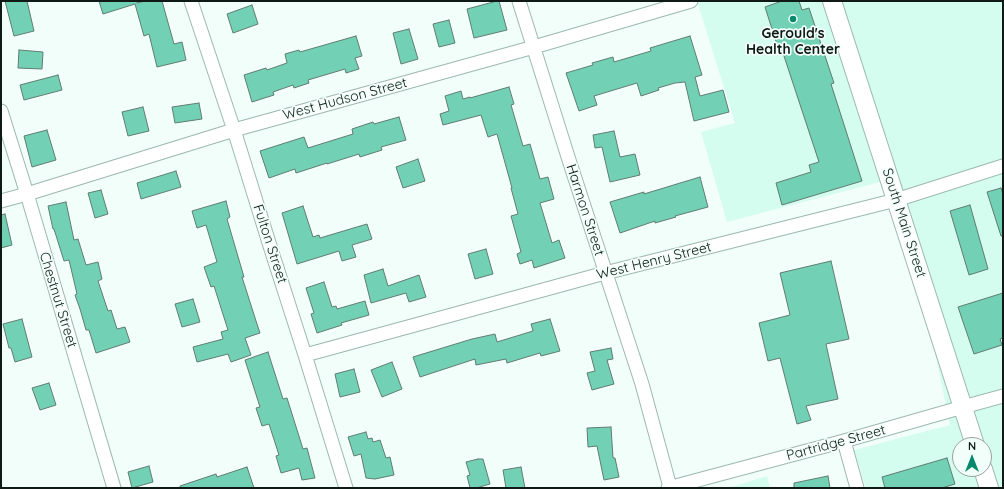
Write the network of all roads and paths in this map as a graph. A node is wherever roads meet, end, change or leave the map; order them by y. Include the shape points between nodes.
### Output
1 (191, 1) edge
2 (519, 1) edge
3 (691, 1) edge
4 (832, 1) edge
5 (534, 47) junction
6 (1, 111) edge
7 (234, 130) junction
8 (1003, 166) edge
9 (27, 194) junction
10 (896, 200) junction
11 (1, 201) edge
12 (606, 273) junction
13 (306, 355) junction
14 (1003, 396) edge
15 (963, 407) junction
16 (973, 437) edge
17 (844, 441) junction
18 (986, 477) edge
19 (114, 488) edge
20 (346, 488) edge
21 (669, 488) edge
22 (857, 488) edge
23 (989, 488) edge

1 - 7 street, Fulton Street
2 - 5 street, Harmon Street
3 - 5 street, West Hudson Street
4 - 10 main road, South Main Street
5 - 7 street, West Hudson Street
5 - 12 street, Harmon Street
6 - 9 street, Chestnut Street
7 - 9 street, West Hudson Street
7 - 13 street, Fulton Street
8 - 10 street, West Henry Street
9 - 11 street, West Hudson Street
9 - 19 street, Chestnut Street
10 - 12 street, West Henry Street
10 - 15 main road, South Main Street
12 - 13 street, West Henry Street
12 - 21 street, Harmon Street via 642,384
13 - 20 street, Fulton Street
14 - 15 street, Partridge Street
15 - 16 main road, South Main Street
15 - 17 street, Partridge Street
17 - 21 street, Partridge Street
17 - 22 street
18 - 23 main road

